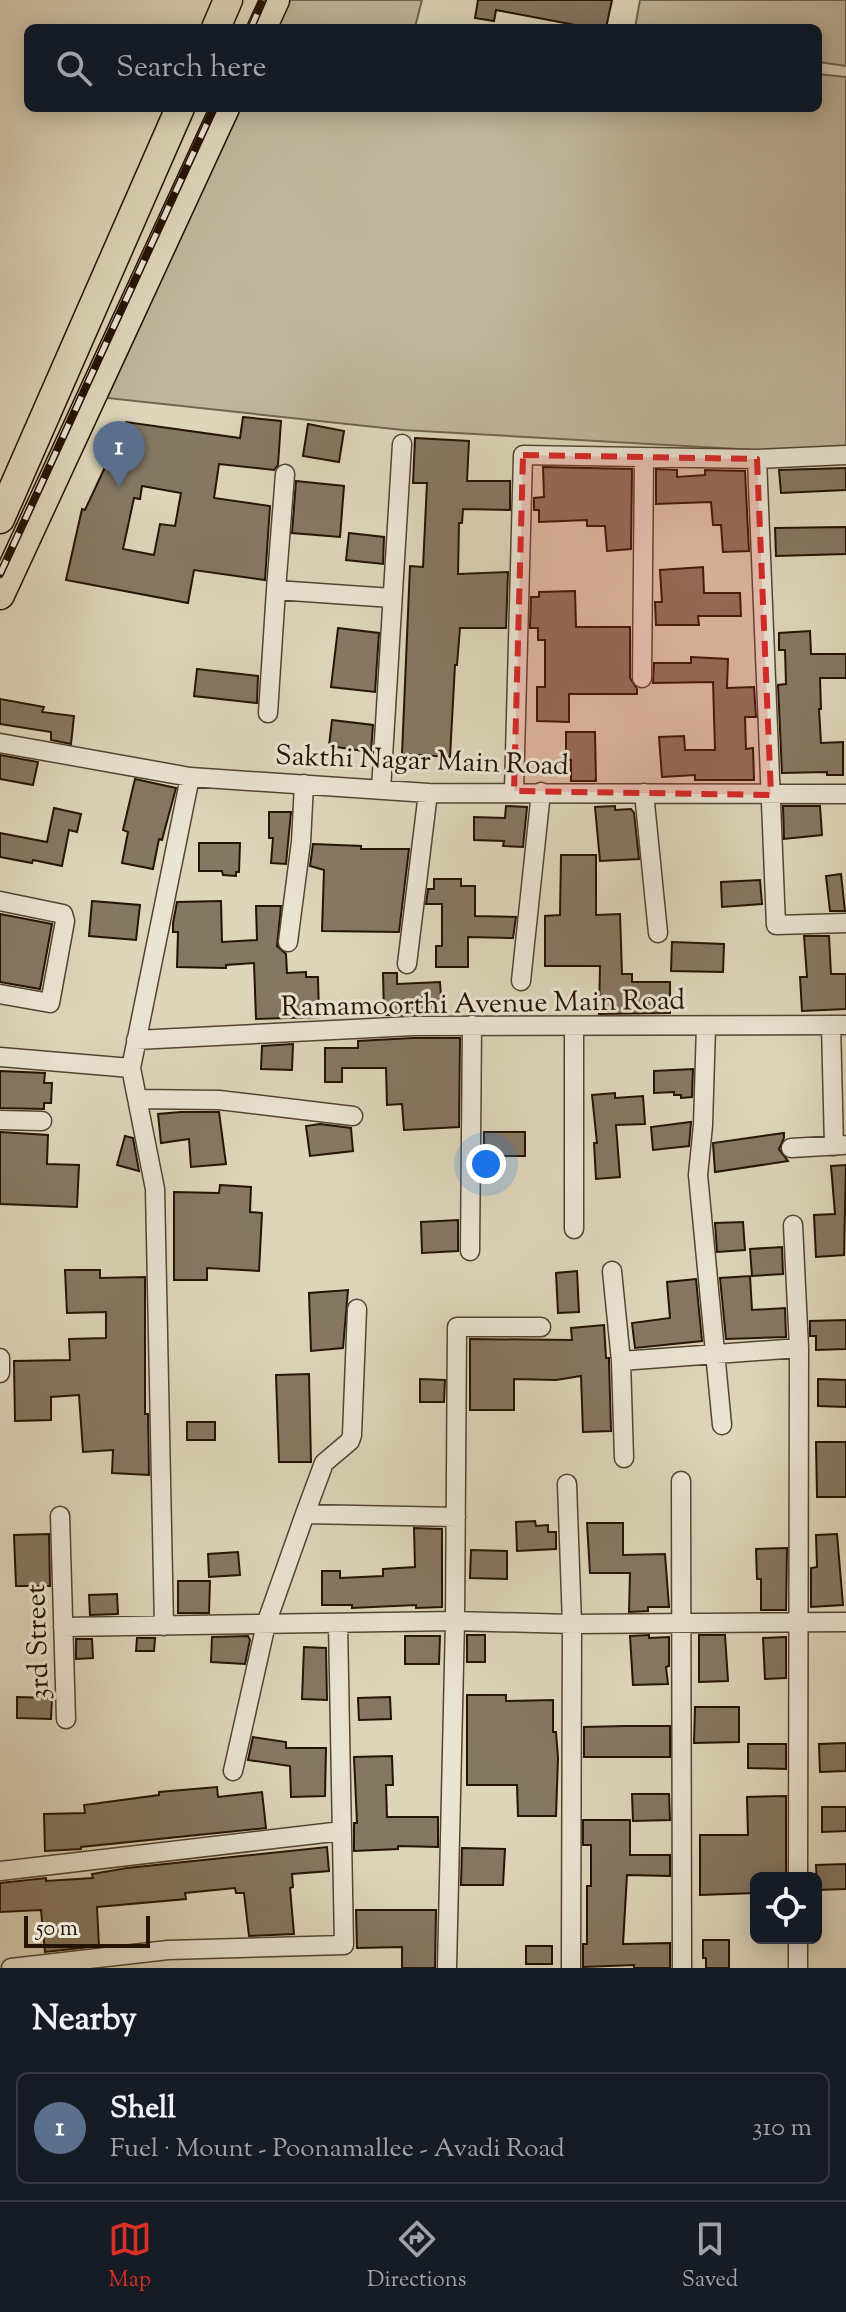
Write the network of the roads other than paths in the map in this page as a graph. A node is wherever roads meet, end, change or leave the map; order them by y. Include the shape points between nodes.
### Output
1 (228, 0) edge
2 (275, 0) edge
3 (218, 24) edge
4 (264, 24) edge
5 (178, 112) edge
6 (223, 112) edge
7 (402, 444) dead end
8 (846, 455) edge
9 (644, 459) junction
10 (757, 459) junction
11 (285, 474) dead end
12 (0, 519) edge
13 (276, 590) junction
14 (0, 595) edge
15 (392, 598) junction
16 (642, 678) dead end
17 (268, 713) dead end
18 (0, 743) edge
19 (190, 777) junction
20 (304, 784) junction
21 (381, 790) junction
22 (514, 791) junction
23 (541, 792) junction
24 (428, 793) junction
25 (644, 793) junction
26 (846, 794) edge
27 (771, 795) junction
28 (0, 901) edge
29 (846, 923) edge
30 (658, 933) dead end
31 (288, 942) dead end
32 (407, 964) dead end
33 (521, 981) dead end
34 (0, 994) edge
35 (472, 1025) junction
36 (838, 1025) edge
37 (574, 1026) junction
38 (706, 1026) junction
39 (136, 1040) junction
40 (0, 1057) edge
41 (131, 1068) junction
42 (137, 1099) junction
43 (353, 1116) dead end
44 (0, 1120) edge
45 (42, 1121) dead end
46 (840, 1145) edge
47 (791, 1148) dead end
48 (793, 1225) dead end
49 (574, 1229) dead end
50 (470, 1251) dead end
51 (612, 1271) dead end
52 (357, 1309) dead end
53 (541, 1327) dead end
54 (799, 1348) junction
55 (715, 1352) junction
56 (0, 1358) edge
57 (621, 1361) junction
58 (0, 1373) edge
59 (722, 1425) dead end
60 (624, 1458) dead end
61 (681, 1481) dead end
62 (567, 1484) dead end
63 (305, 1514) junction
64 (60, 1516) dead end
65 (456, 1517) junction
66 (455, 1621) junction
67 (680, 1621) junction
68 (798, 1621) junction
69 (846, 1622) edge
70 (338, 1623) junction
71 (266, 1624) junction
72 (572, 1624) junction
73 (164, 1626) junction
74 (63, 1627) junction
75 (66, 1719) dead end
76 (233, 1771) dead end
77 (342, 1831) junction
78 (0, 1871) edge
79 (798, 1872) edge
80 (798, 1944) edge
81 (166, 1959) edge
82 (11, 1968) edge
83 (447, 1968) edge
84 (571, 1968) edge
85 (682, 1968) edge
86 (798, 1968) edge

1 - 3 main road
2 - 4 main road
5 - 12 main road
6 - 14 main road
7 - 15 street
8 - 10 street
9 - 10 street
9 - 16 street
9 - 22 street via 523,455
10 - 27 street
11 - 13 street
13 - 15 street
13 - 17 street
15 - 21 street
18 - 19 street, Sakthi Nagar Main Road
19 - 20 street, Sakthi Nagar Main Road
19 - 39 street
20 - 21 street, Sakthi Nagar Main Road
20 - 31 street
21 - 24 street, Sakthi Nagar Main Road
22 - 23 street, Sakthi Nagar Main Road
22 - 24 street, Sakthi Nagar Main Road
23 - 25 street, Sakthi Nagar Main Road
23 - 33 street
24 - 32 street
25 - 27 street, Sakthi Nagar Main Road
25 - 30 street
26 - 27 street, Sakthi Nagar Main Road
27 - 29 street via 776,925
28 - 34 street via 63,914 65,921 50,1003
35 - 37 street, Ramamoorthi Avenue Main Road
35 - 39 street, Ramamoorthi Avenue Main Road
35 - 50 street
36 - 38 street, Ramamoorthi Avenue Main Road
36 - 46 street
37 - 38 street, Ramamoorthi Avenue Main Road
37 - 49 street
38 - 55 street via 698,1175
39 - 41 street
40 - 41 street
41 - 42 street
42 - 43 street via 219,1100
42 - 73 street via 155,1189
44 - 45 street
46 - 47 street
48 - 54 street
51 - 57 street
52 - 63 street via 352,1435 324,1463
53 - 65 street via 457,1327
54 - 55 street
54 - 68 street
55 - 57 street
55 - 59 street
56 - 58 street
57 - 60 street
61 - 67 street
62 - 72 street
63 - 65 street
63 - 71 street
64 - 74 street, 3rd Street
65 - 66 street
66 - 70 street
66 - 72 street
66 - 83 street
67 - 68 street
67 - 72 street
67 - 85 street
68 - 69 street
68 - 79 street
70 - 71 street
70 - 77 street
71 - 73 street
71 - 76 street
72 - 84 street
73 - 74 street
74 - 75 street, 3rd Street
77 - 78 street
77 - 81 street via 344,1945
80 - 86 street
81 - 82 street

